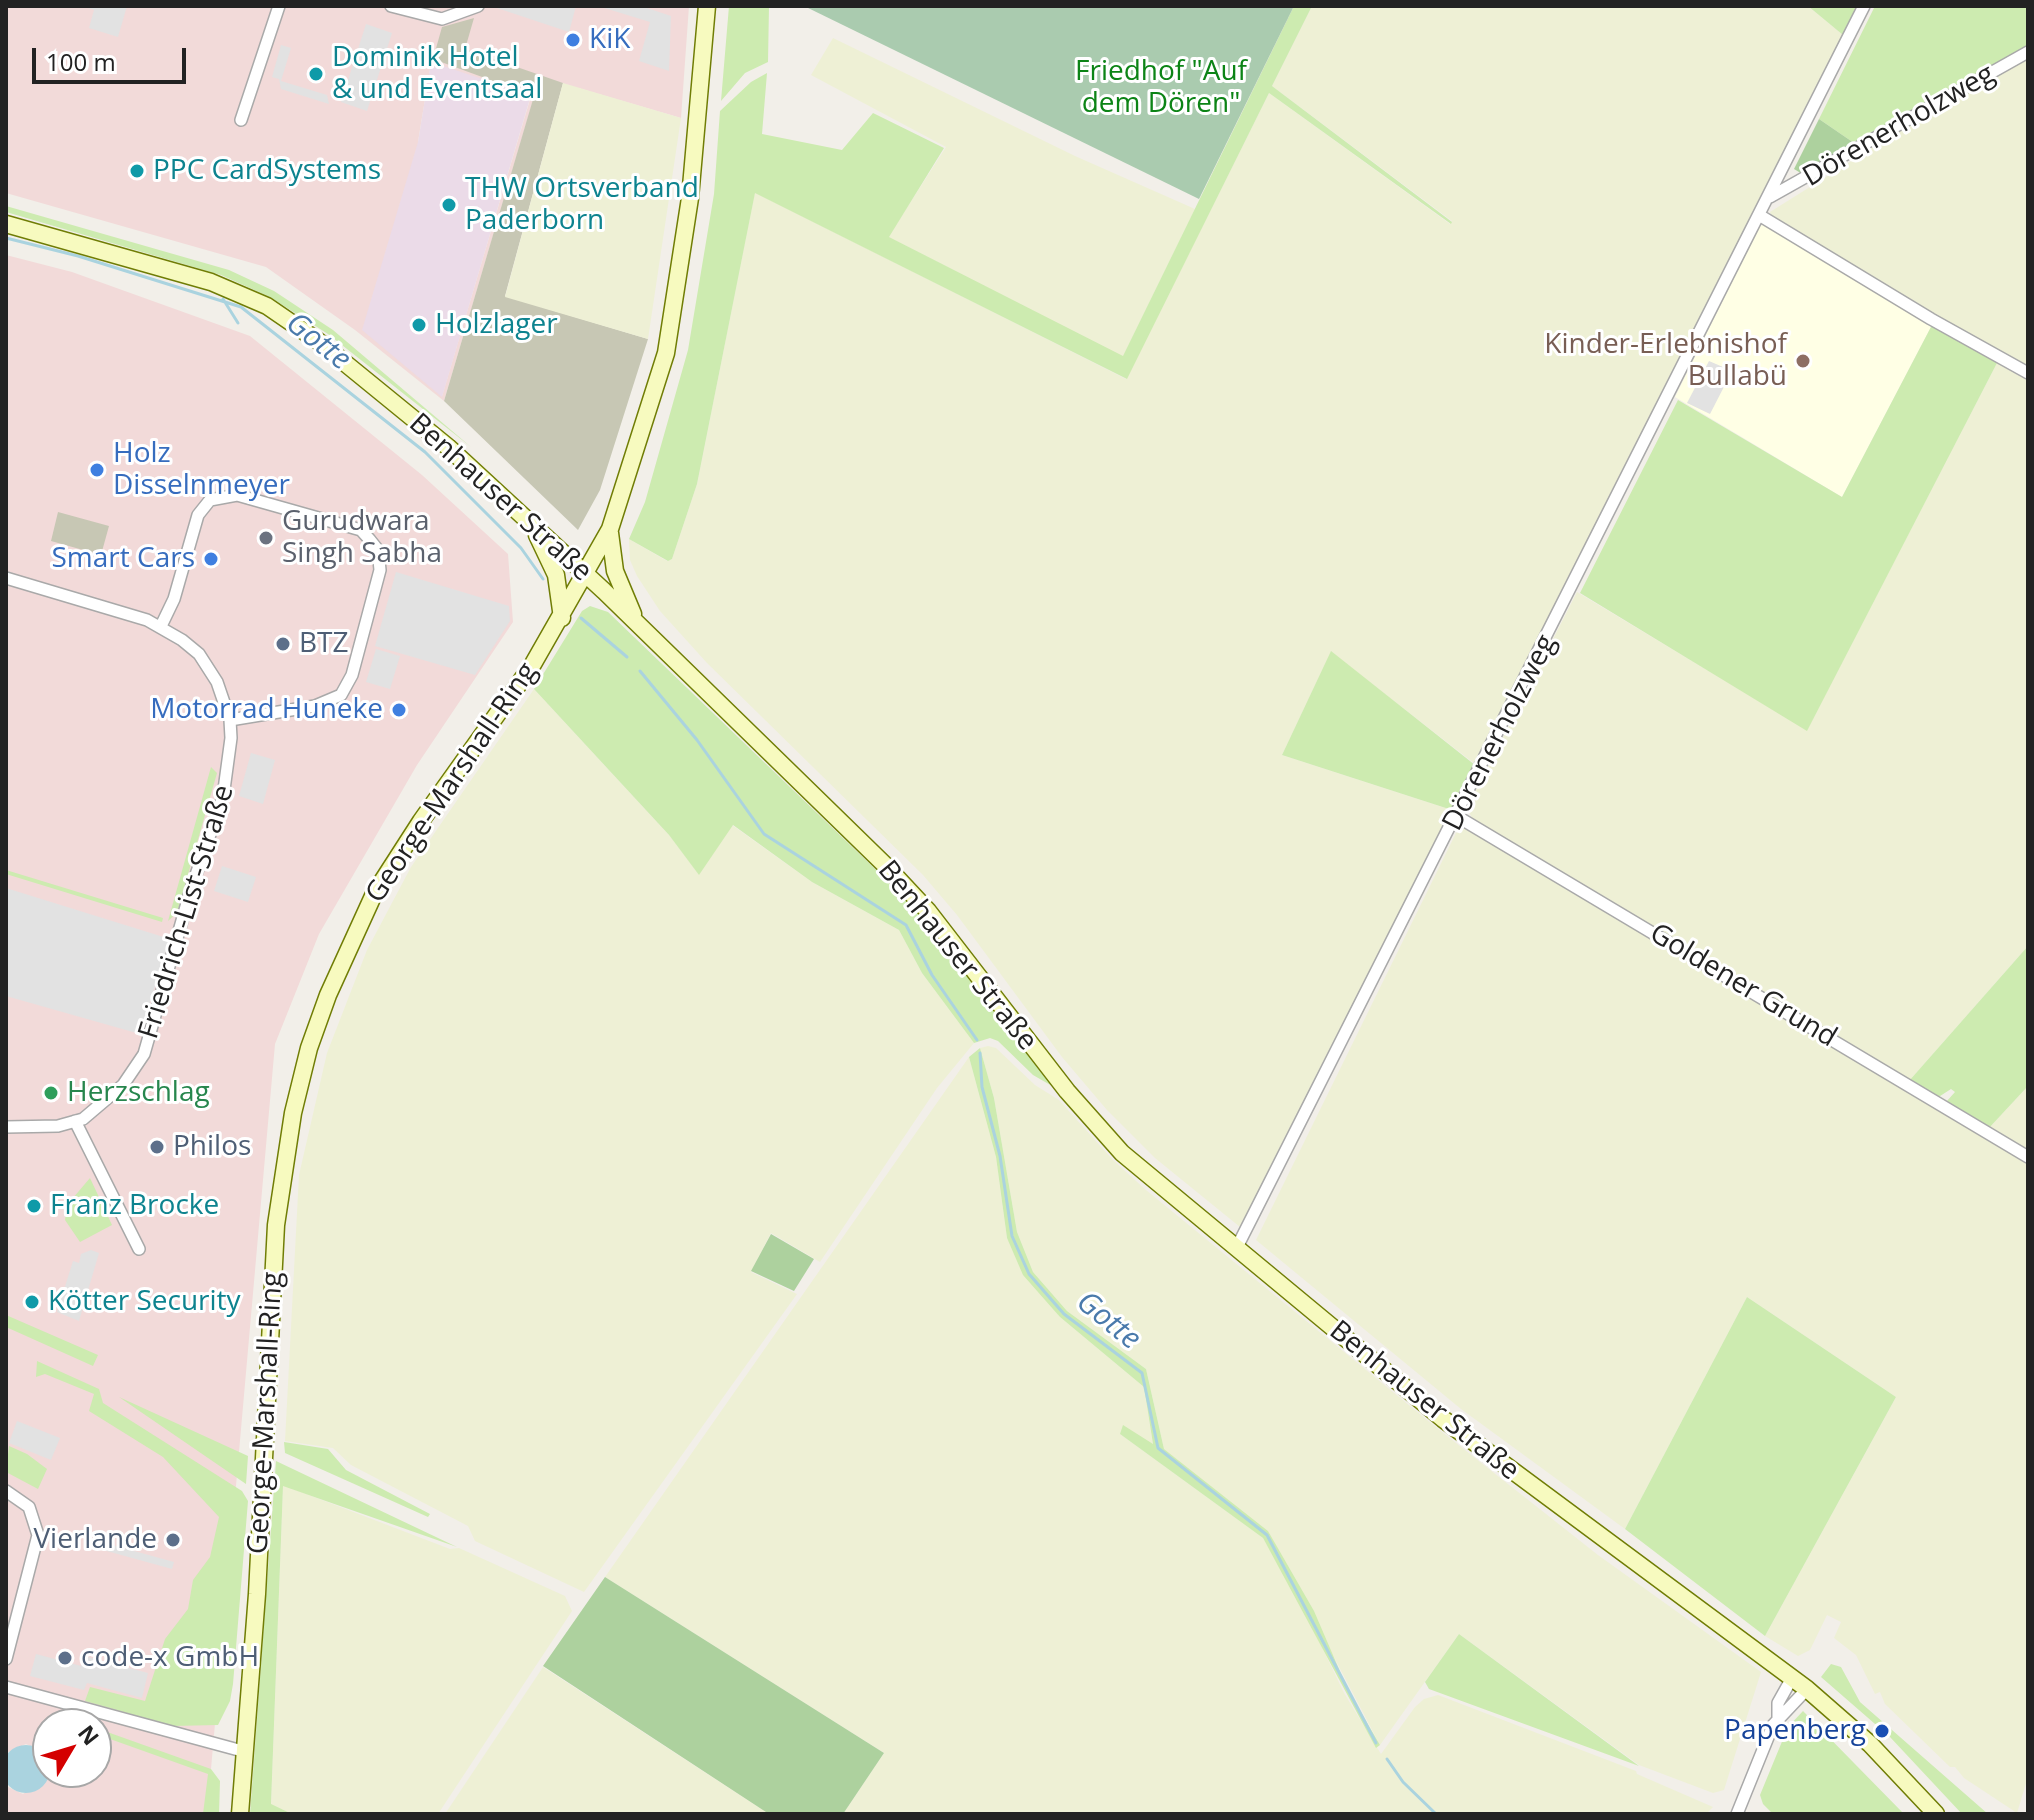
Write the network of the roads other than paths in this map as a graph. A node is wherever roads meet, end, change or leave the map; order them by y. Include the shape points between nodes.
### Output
1 (279, 6) edge
2 (391, 6) edge
3 (478, 6) edge
4 (707, 6) edge
5 (1864, 6) edge
6 (2028, 52) edge
7 (241, 120) dead end
8 (1770, 197) junction
9 (1759, 215) junction
10 (6, 224) edge
11 (2028, 373) edge
12 (531, 523) junction
13 (610, 529) junction
14 (587, 575) junction
15 (6, 578) edge
16 (562, 618) junction
17 (161, 626) junction
18 (639, 626) junction
19 (230, 720) junction
20 (1458, 817) junction
21 (75, 1121) junction
22 (6, 1127) edge
23 (2028, 1157) edge
24 (139, 1249) dead end
25 (1236, 1249) junction
26 (6, 1491) edge
27 (6, 1659) edge
28 (1792, 1678) junction
29 (6, 1687) edge
30 (1807, 1689) junction
31 (1778, 1717) junction
32 (246, 1752) junction
33 (1742, 1813) edge
34 (240, 1814) edge
35 (1936, 1814) edge

1 - 7 street
2 - 3 street via 442,19
4 - 13 main road, George-Marshall-Ring via 690,198 666,353
5 - 8 street, Dörenerholzweg
6 - 8 street, Dörenerholzweg
8 - 9 street, Dörenerholzweg
9 - 11 street
9 - 20 street, Dörenerholzweg
10 - 12 main road, Benhauser Straße via 211,282 267,306 426,429
12 - 14 main road, Benhauser Straße
12 - 16 main road via 556,575
13 - 14 main road, George-Marshall-Ring
13 - 18 main road via 617,580
14 - 16 main road, George-Marshall-Ring
14 - 18 main road, Benhauser Straße
15 - 17 street, Friedrich-List-Straße
16 - 32 main road, George-Marshall-Ring via 374,894 328,995 306,1061 282,1177 274,1252
17 - 19 street, Friedrich-List-Straße via 203,660
17 - 19 street via 198,515 210,500 237,495 361,530 378,550 380,570 352,675 341,695 315,706
18 - 25 main road, Benhauser Straße via 928,911 1087,1116 1122,1153
19 - 21 street, Friedrich-List-Straße via 223,797 144,1054 123,1085
20 - 23 street, Goldener Grund
20 - 25 street, Dörenerholzweg
21 - 22 street, Friedrich-List-Straße via 41,1128
21 - 24 street
25 - 28 main road, Benhauser Straße via 1443,1419
26 - 27 street via 29,1507 38,1535
28 - 30 main road, Benhauser Straße
28 - 31 street via 1778,1703
29 - 32 street
30 - 31 street
30 - 35 main road, Benhauser Straße
31 - 33 street
32 - 34 main road, George-Marshall-Ring

